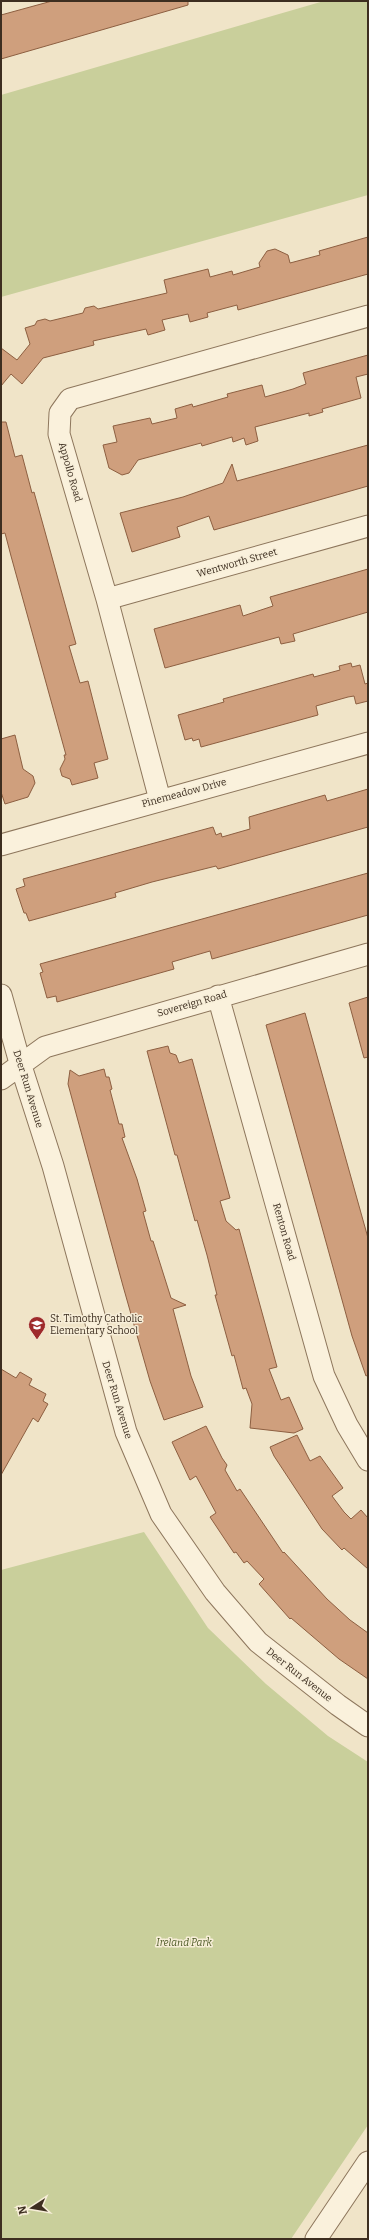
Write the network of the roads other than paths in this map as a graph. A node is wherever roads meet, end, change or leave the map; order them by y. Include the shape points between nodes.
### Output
1 (368, 316) edge
2 (368, 526) edge
3 (107, 599) junction
4 (368, 743) edge
5 (160, 800) junction
6 (1, 845) edge
7 (368, 954) edge
8 (1, 995) edge
9 (218, 996) junction
10 (20, 1063) junction
11 (1, 1079) edge
12 (368, 1460) edge
13 (368, 1726) edge
14 (368, 2162) edge
15 (316, 2239) edge

1 - 3 street, Appollo Road via 70,399 60,414 59,434
2 - 3 street, Wentworth Street
3 - 5 street, Appollo Road
4 - 5 street, Pinemeadow Drive
5 - 6 street, Pinemeadow Drive
7 - 9 street, Sovereign Road
8 - 10 street, Deer Run Avenue
9 - 10 street, Sovereign Road via 45,1047
9 - 12 street, Renton Road via 324,1376 347,1425
10 - 11 street, Sovereign Road
10 - 13 street, Deer Run Avenue via 53,1166 126,1432 161,1514 215,1592 258,1642
14 - 15 street

